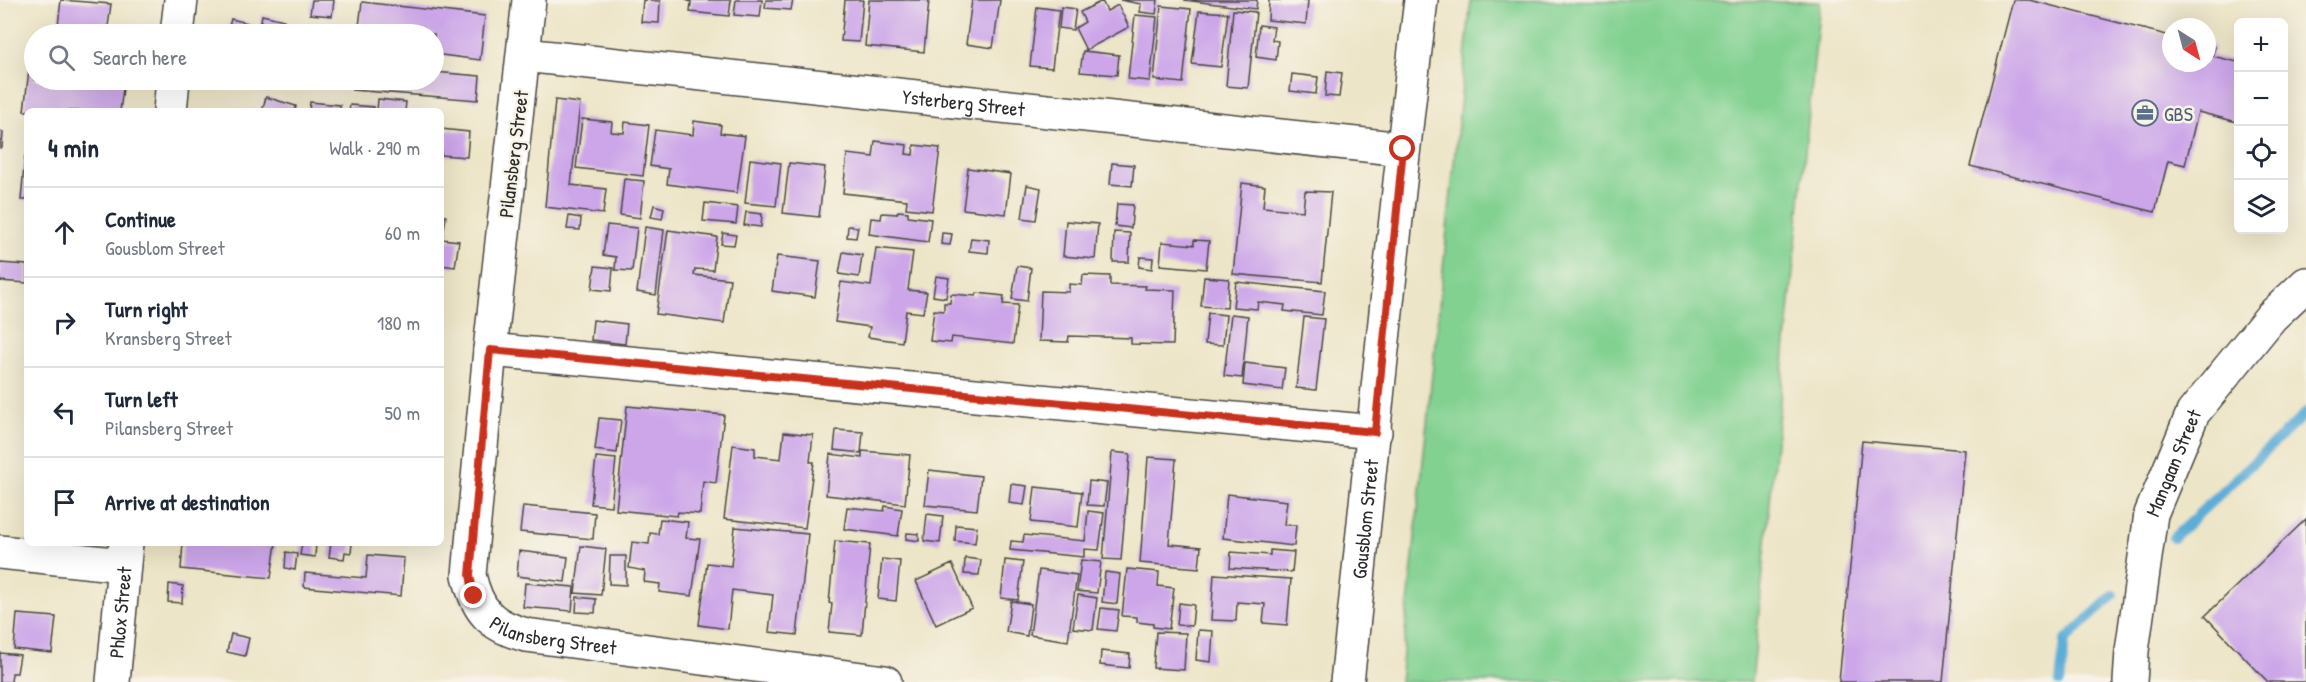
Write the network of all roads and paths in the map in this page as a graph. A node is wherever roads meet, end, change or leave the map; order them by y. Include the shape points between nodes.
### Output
1 (181, 0) edge
2 (530, 0) edge
3 (1421, 0) edge
4 (178, 24) edge
5 (524, 54) junction
6 (172, 90) edge
7 (170, 108) edge
8 (1403, 149) junction
9 (2306, 284) edge
10 (490, 350) junction
11 (1375, 432) junction
12 (0, 552) edge
13 (125, 554) edge
14 (113, 682) edge
15 (885, 682) edge
16 (1347, 682) edge
17 (2130, 682) edge

1 - 4 street
2 - 5 street, Pilansberg Street
3 - 8 street, Gousblom Street
5 - 8 street, Ysterberg Street
5 - 10 street, Pilansberg Street
6 - 7 street
8 - 11 street, Gousblom Street
9 - 17 street, Mangaan Street via 2271,317 2193,413 2151,514
10 - 11 street
10 - 15 street, Pilansberg Street via 470,575 474,596 486,615 505,629 526,635
11 - 16 street, Gousblom Street
12 - 13 street
13 - 14 street, Phlox Street

